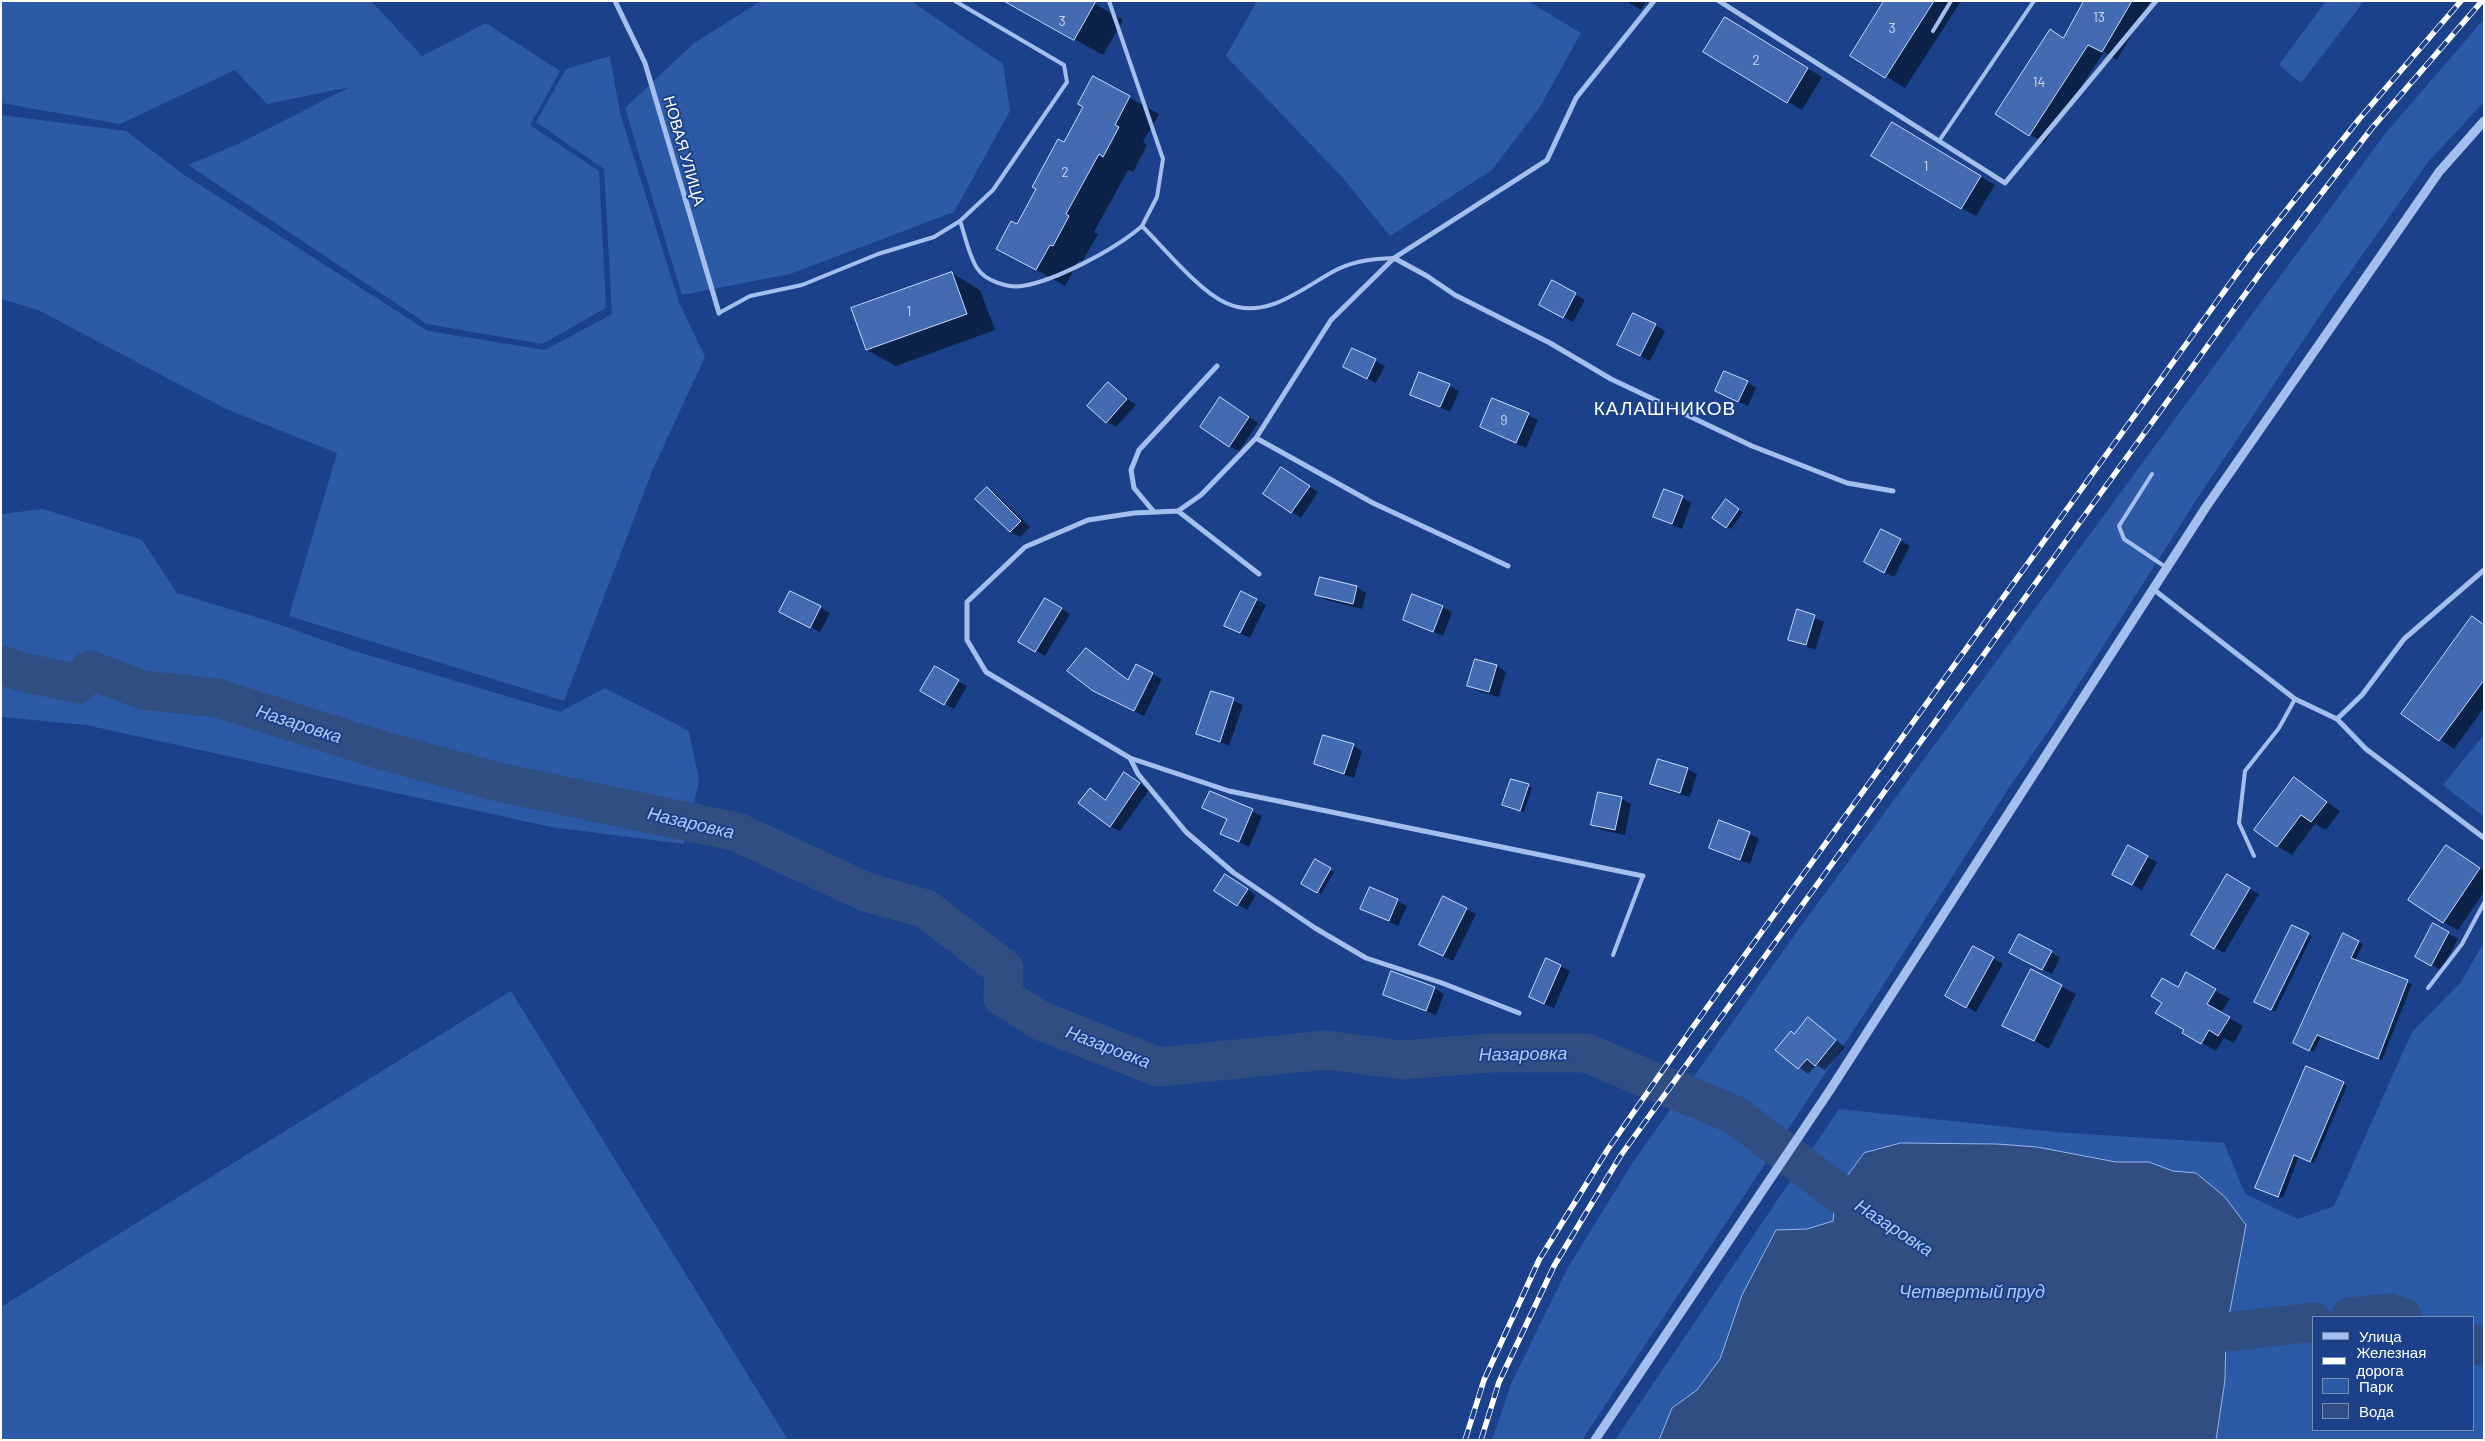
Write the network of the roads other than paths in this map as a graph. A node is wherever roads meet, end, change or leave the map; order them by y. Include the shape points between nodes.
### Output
1 (615, 1) edge
2 (954, 1) edge
3 (1110, 1) edge
4 (1654, 1) edge
5 (1719, 1) edge
6 (1951, 1) edge
7 (2034, 1) edge
8 (2156, 1) edge
9 (1933, 31) dead end
10 (2484, 121) edge
11 (1939, 142) junction
12 (960, 221) junction
13 (1142, 226) junction
14 (1394, 258) junction
15 (719, 313) joint
16 (1217, 366) dead end
17 (1256, 438) junction
18 (2152, 474) dead end
19 (1892, 491) dead end
20 (1178, 511) junction
21 (1154, 512) junction
22 (1508, 566) dead end
23 (2166, 568) junction
24 (2484, 570) edge
25 (1259, 574) dead end
26 (2153, 589) junction
27 (2295, 699) junction
28 (2338, 719) junction
29 (1130, 758) junction
30 (2484, 838) edge
31 (2254, 856) dead end
32 (1643, 876) joint
33 (2484, 903) edge
34 (1613, 954) dead end
35 (2428, 988) dead end
36 (1518, 1013) dead end
37 (1595, 1440) edge

1 - 15 street, НОВАЯ УЛИЦА via 645,63
2 - 12 lane via 1064,65 1067,82 993,190
3 - 13 lane via 1163,159 1157,197
4 - 14 street via 1576,98 1548,160
5 - 11 street
6 - 9 lane
7 - 11 lane
8 - 11 street via 2005,183
10 - 23 street via 2439,172
12 - 13 lane via 977,269 996,282 1021,286 1068,270 1126,240
12 - 15 lane via 934,237 878,254 802,285 750,296
13 - 14 lane via 1200,284 1226,303 1251,309 1280,302 1339,269 1368,259
14 - 17 street via 1331,320
14 - 19 street via 1610,379 1743,442 1847,483
16 - 21 street via 1140,450 1131,470 1134,488
17 - 20 street via 1201,495
17 - 22 street via 1373,503
18 - 23 lane via 2118,526 2124,539
20 - 21 street
20 - 25 street
21 - 29 street via 1088,520 1025,547 967,602 967,640 986,672
23 - 26 street
24 - 28 street via 2404,639 2362,695
26 - 27 street
26 - 37 street via 1830,1090
27 - 28 street
27 - 31 lane via 2279,728 2245,771 2239,822
28 - 30 street via 2366,750
29 - 32 street via 1229,791
29 - 36 street via 1138,774 1186,832 1234,873 1315,928 1366,958
32 - 34 lane
33 - 35 lane via 2462,944

